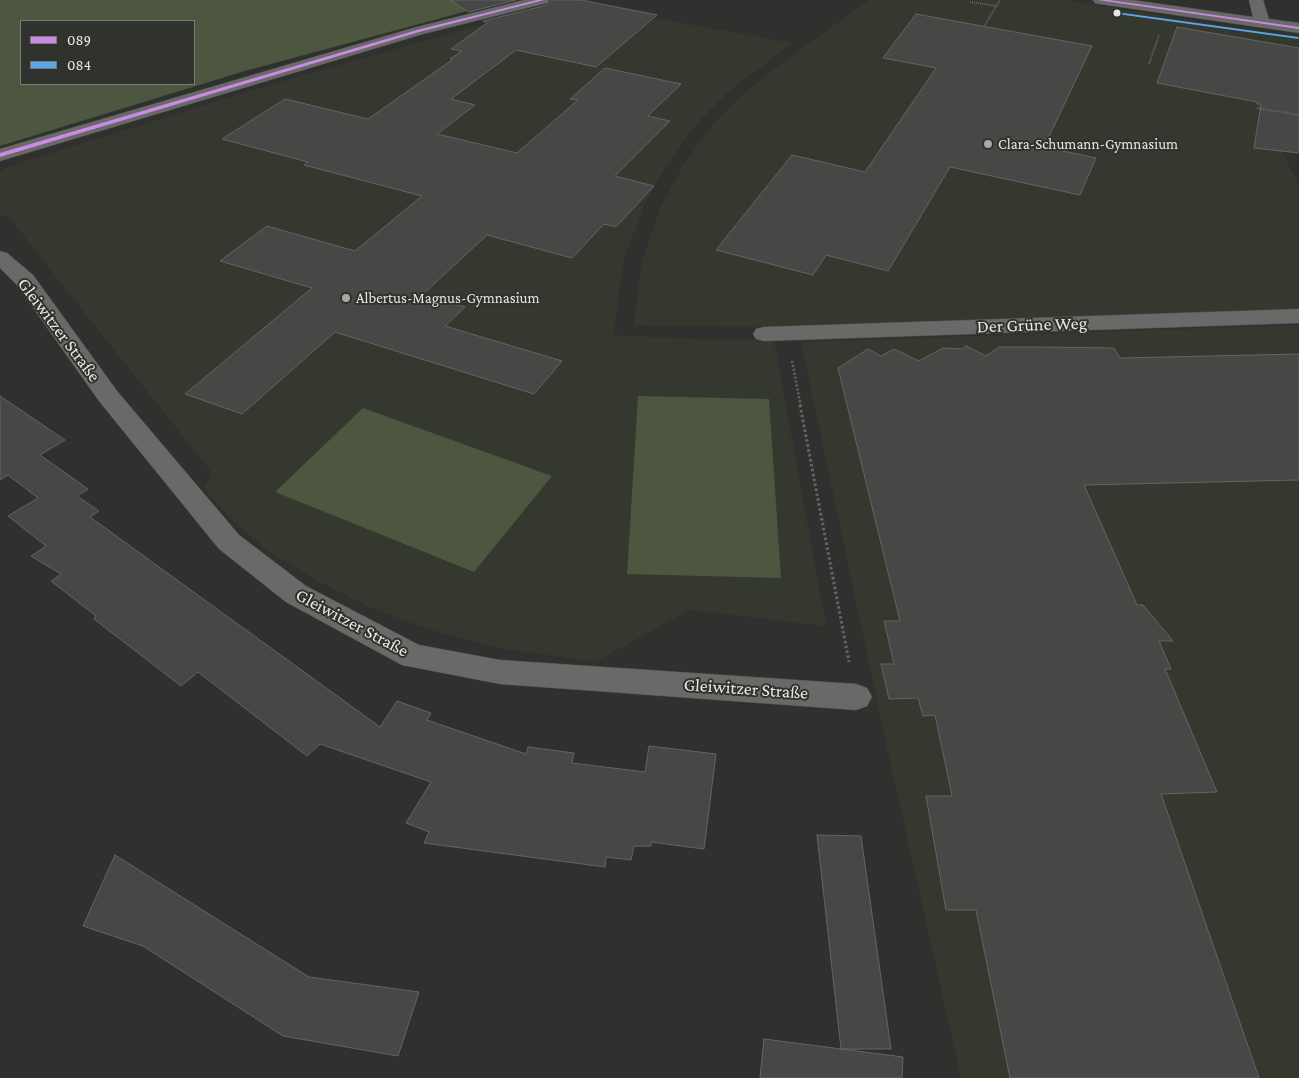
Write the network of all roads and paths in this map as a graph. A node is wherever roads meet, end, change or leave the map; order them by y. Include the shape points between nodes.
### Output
1 (542, 0) edge
2 (1000, 0) edge
3 (1100, 0) edge
4 (1256, 0) edge
5 (970, 2) dead end
6 (996, 6) junction
7 (1263, 24) junction
8 (985, 25) dead end
9 (1299, 28) edge
10 (1257, 108) dead end
11 (1299, 115) edge
12 (0, 155) edge
13 (0, 257) edge
14 (1299, 316) edge
15 (787, 333) junction
16 (764, 334) dead end
17 (856, 697) joint

1 - 12 street via 418,31
2 - 6 path
3 - 7 street
4 - 7 street
5 - 6 path
6 - 8 path
7 - 9 street
10 - 11 path
13 - 17 street, Gleiwitzer Straße via 25,280 108,396 229,542 296,594 413,656 500,672
14 - 15 street, Der Grüne Weg
15 - 16 street, Der Grüne Weg
15 - 17 path

